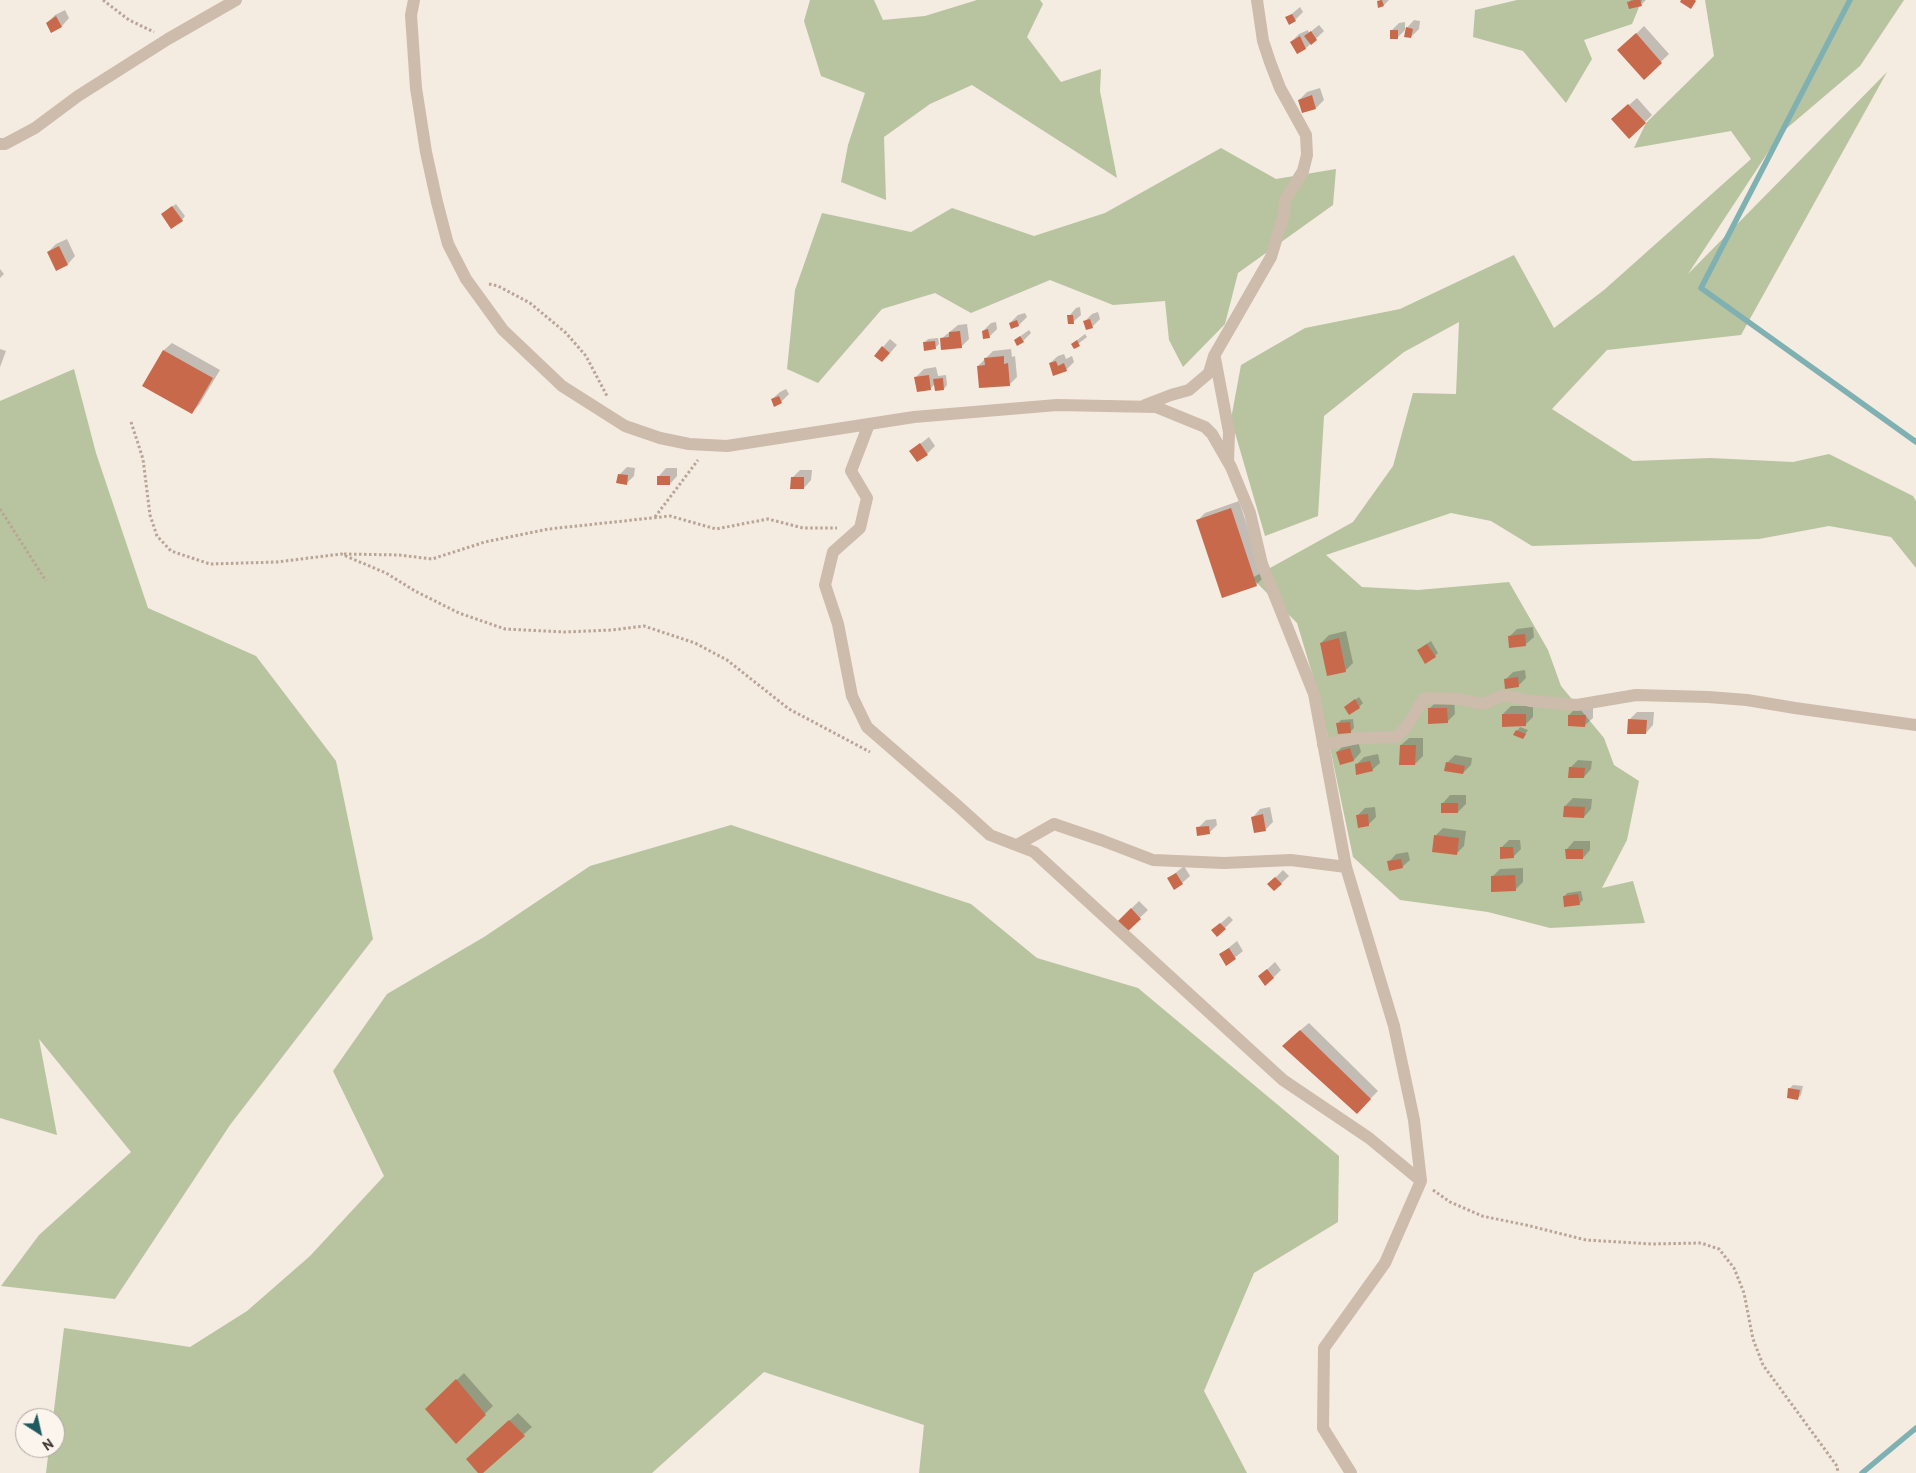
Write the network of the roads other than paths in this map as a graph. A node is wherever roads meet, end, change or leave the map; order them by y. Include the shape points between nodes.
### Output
1 (236, 0) edge
2 (414, 0) edge
3 (1257, 0) edge
4 (0, 144) edge
5 (1214, 356) junction
6 (1141, 406) junction
7 (869, 424) junction
8 (1228, 463) junction
9 (1916, 725) edge
10 (1323, 745) junction
11 (1017, 844) junction
12 (1346, 867) junction
13 (1421, 1182) junction
14 (1351, 1473) edge

1 - 4 street via 78,96 36,128
2 - 7 street via 411,15 416,79 426,152 448,244 466,280 503,330 562,386 625,426 689,444 727,446
3 - 5 street via 1263,41 1280,88 1306,135 1307,155 1303,171 1285,200 1271,256
5 - 6 street via 1209,373 1190,390
5 - 8 street via 1229,432
6 - 7 street via 1057,405 914,416
6 - 8 street via 1156,407 1205,427
7 - 11 street via 850,471 867,498 860,528 833,552 825,586 838,624 852,696 867,728 990,835
8 - 10 street via 1250,513 1262,564 1314,694
9 - 10 street via 1708,697 1636,696 1577,705 1504,695 1483,704 1459,699 1424,698 1396,737 1358,738
10 - 12 street
11 - 12 street via 1054,824 1153,860 1224,863 1290,860
11 - 13 street via 1034,852 1283,1080 1370,1138
12 - 13 street via 1394,1026 1414,1120
13 - 14 street via 1385,1264 1324,1348 1323,1428

